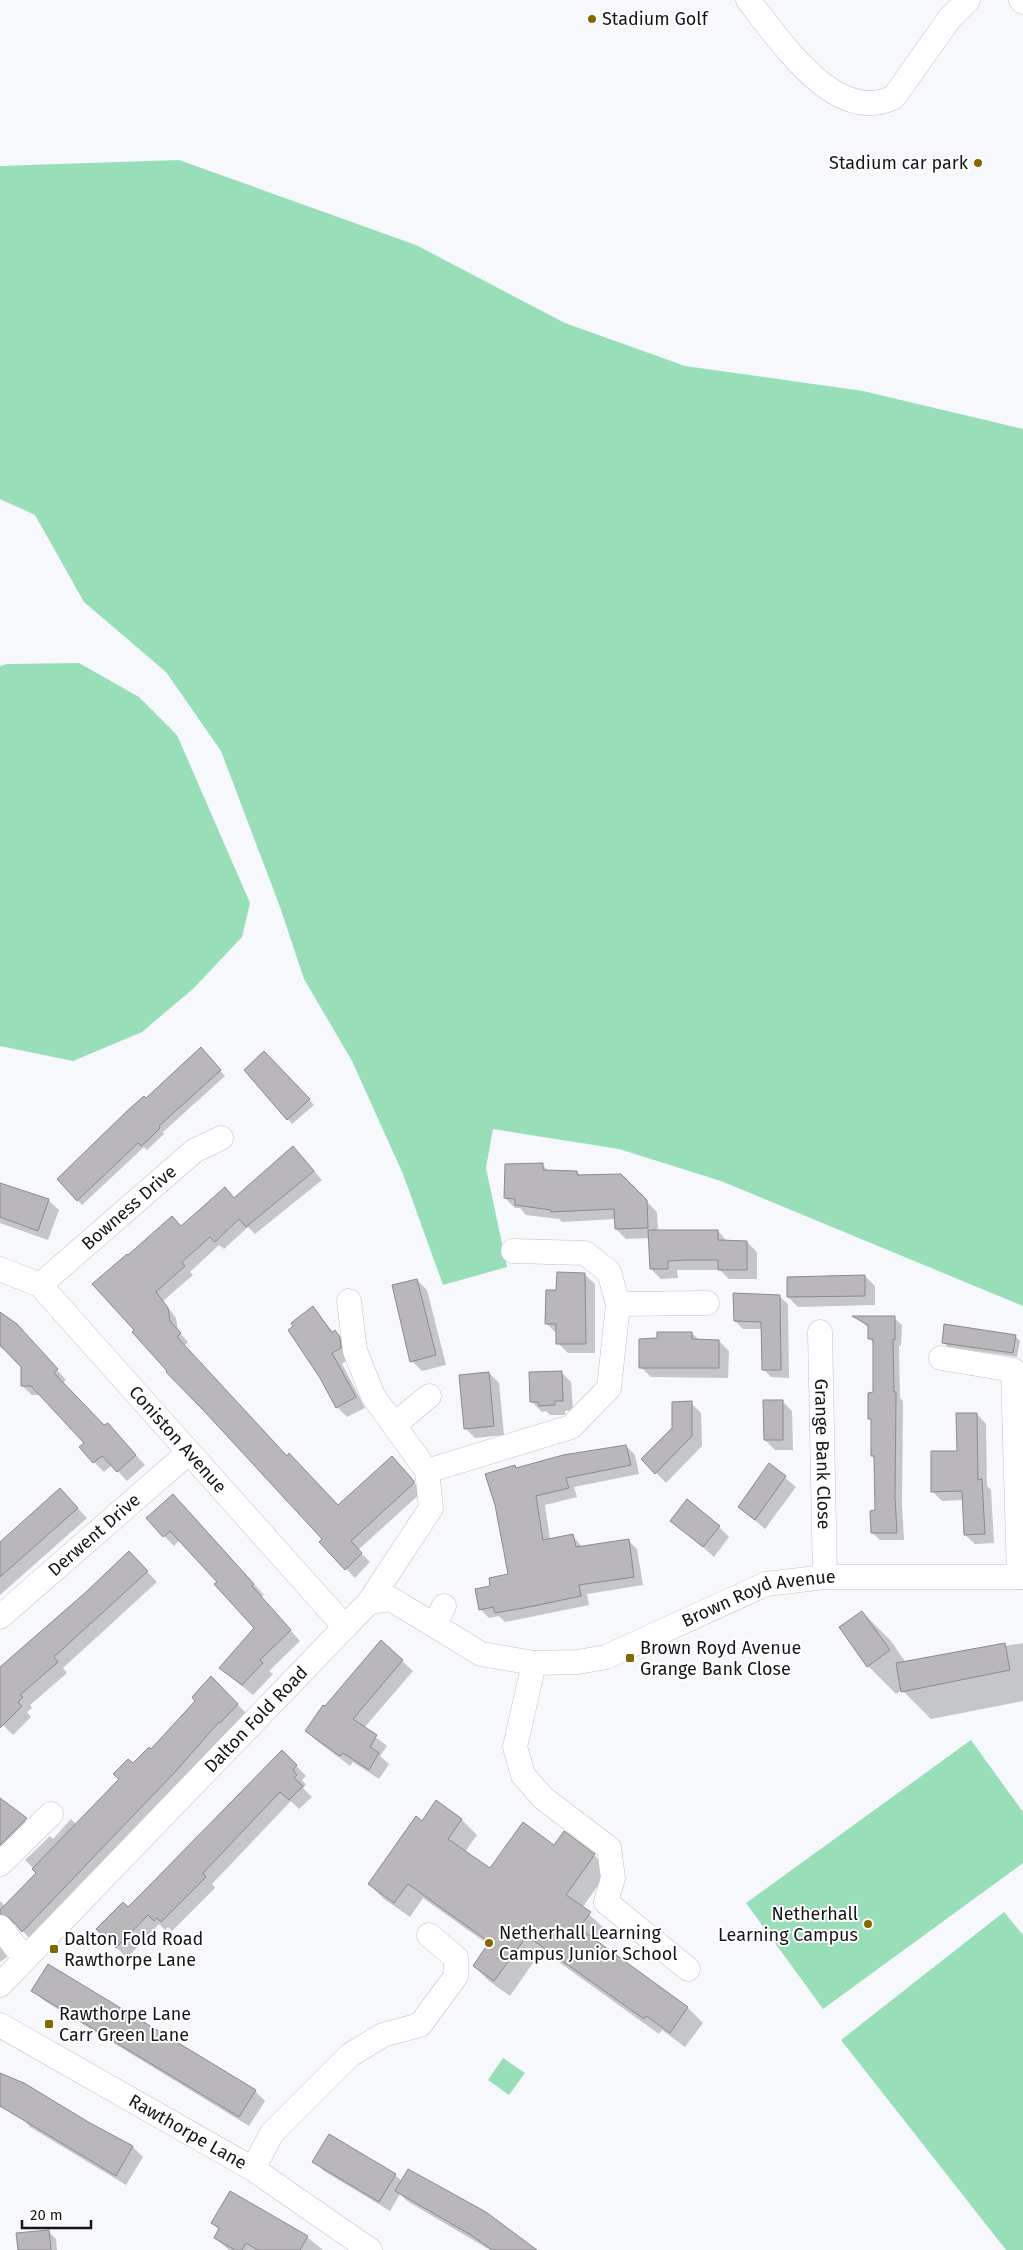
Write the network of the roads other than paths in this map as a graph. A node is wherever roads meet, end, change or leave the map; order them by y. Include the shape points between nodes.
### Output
1 (748, 0) edge
2 (968, 0) edge
3 (221, 1138) dead end
4 (513, 1252) dead end
5 (0, 1268) edge
6 (40, 1285) junction
7 (349, 1302) dead end
8 (708, 1303) dead end
9 (618, 1304) junction
10 (820, 1332) dead end
11 (941, 1358) dead end
12 (429, 1396) dead end
13 (394, 1424) junction
14 (188, 1453) junction
15 (427, 1471) junction
16 (825, 1577) junction
17 (1021, 1577) edge
18 (369, 1602) junction
19 (0, 1617) edge
20 (345, 1627) junction
21 (534, 1662) junction
22 (51, 1814) dead end
23 (0, 1864) edge
24 (0, 1927) edge
25 (429, 1935) dead end
26 (25, 1959) junction
27 (688, 1969) dead end
28 (0, 1985) edge
29 (0, 2025) edge
30 (252, 2169) junction
31 (370, 2250) edge

1 - 2 street via 817,82 844,97 882,103 894,97 950,18
3 - 6 street, Bowness Drive via 194,1151
4 - 9 street via 586,1253 609,1272
5 - 6 street, Coniston Avenue
6 - 14 street, Coniston Avenue
7 - 13 street, Dalton Fold Road via 355,1350 373,1396
8 - 9 street
9 - 15 street via 609,1388 571,1427
10 - 16 street, Grange Bank Close
11 - 17 street via 1013,1370
12 - 13 street
13 - 15 street, Dalton Fold Road
14 - 19 street, Derwent Drive
14 - 20 street, Coniston Avenue
15 - 18 street, Dalton Fold Road via 431,1508
16 - 17 street, Brown Royd Avenue
16 - 21 street, Brown Royd Avenue via 766,1584 606,1657 578,1662
18 - 20 street, Dalton Fold Road
18 - 21 street, Brown Royd Avenue via 391,1598 439,1616 481,1654
20 - 26 street, Dalton Fold Road
21 - 27 street via 516,1747 523,1775 543,1798 609,1848 614,1878 606,1902
22 - 23 street
24 - 26 street
25 - 30 street via 456,1958 456,1976 420,2026 383,2035 350,2055 272,2133
26 - 28 street, Dalton Fold Road
29 - 30 street, Rawthorpe Lane
30 - 31 street, Rawthorpe Lane

